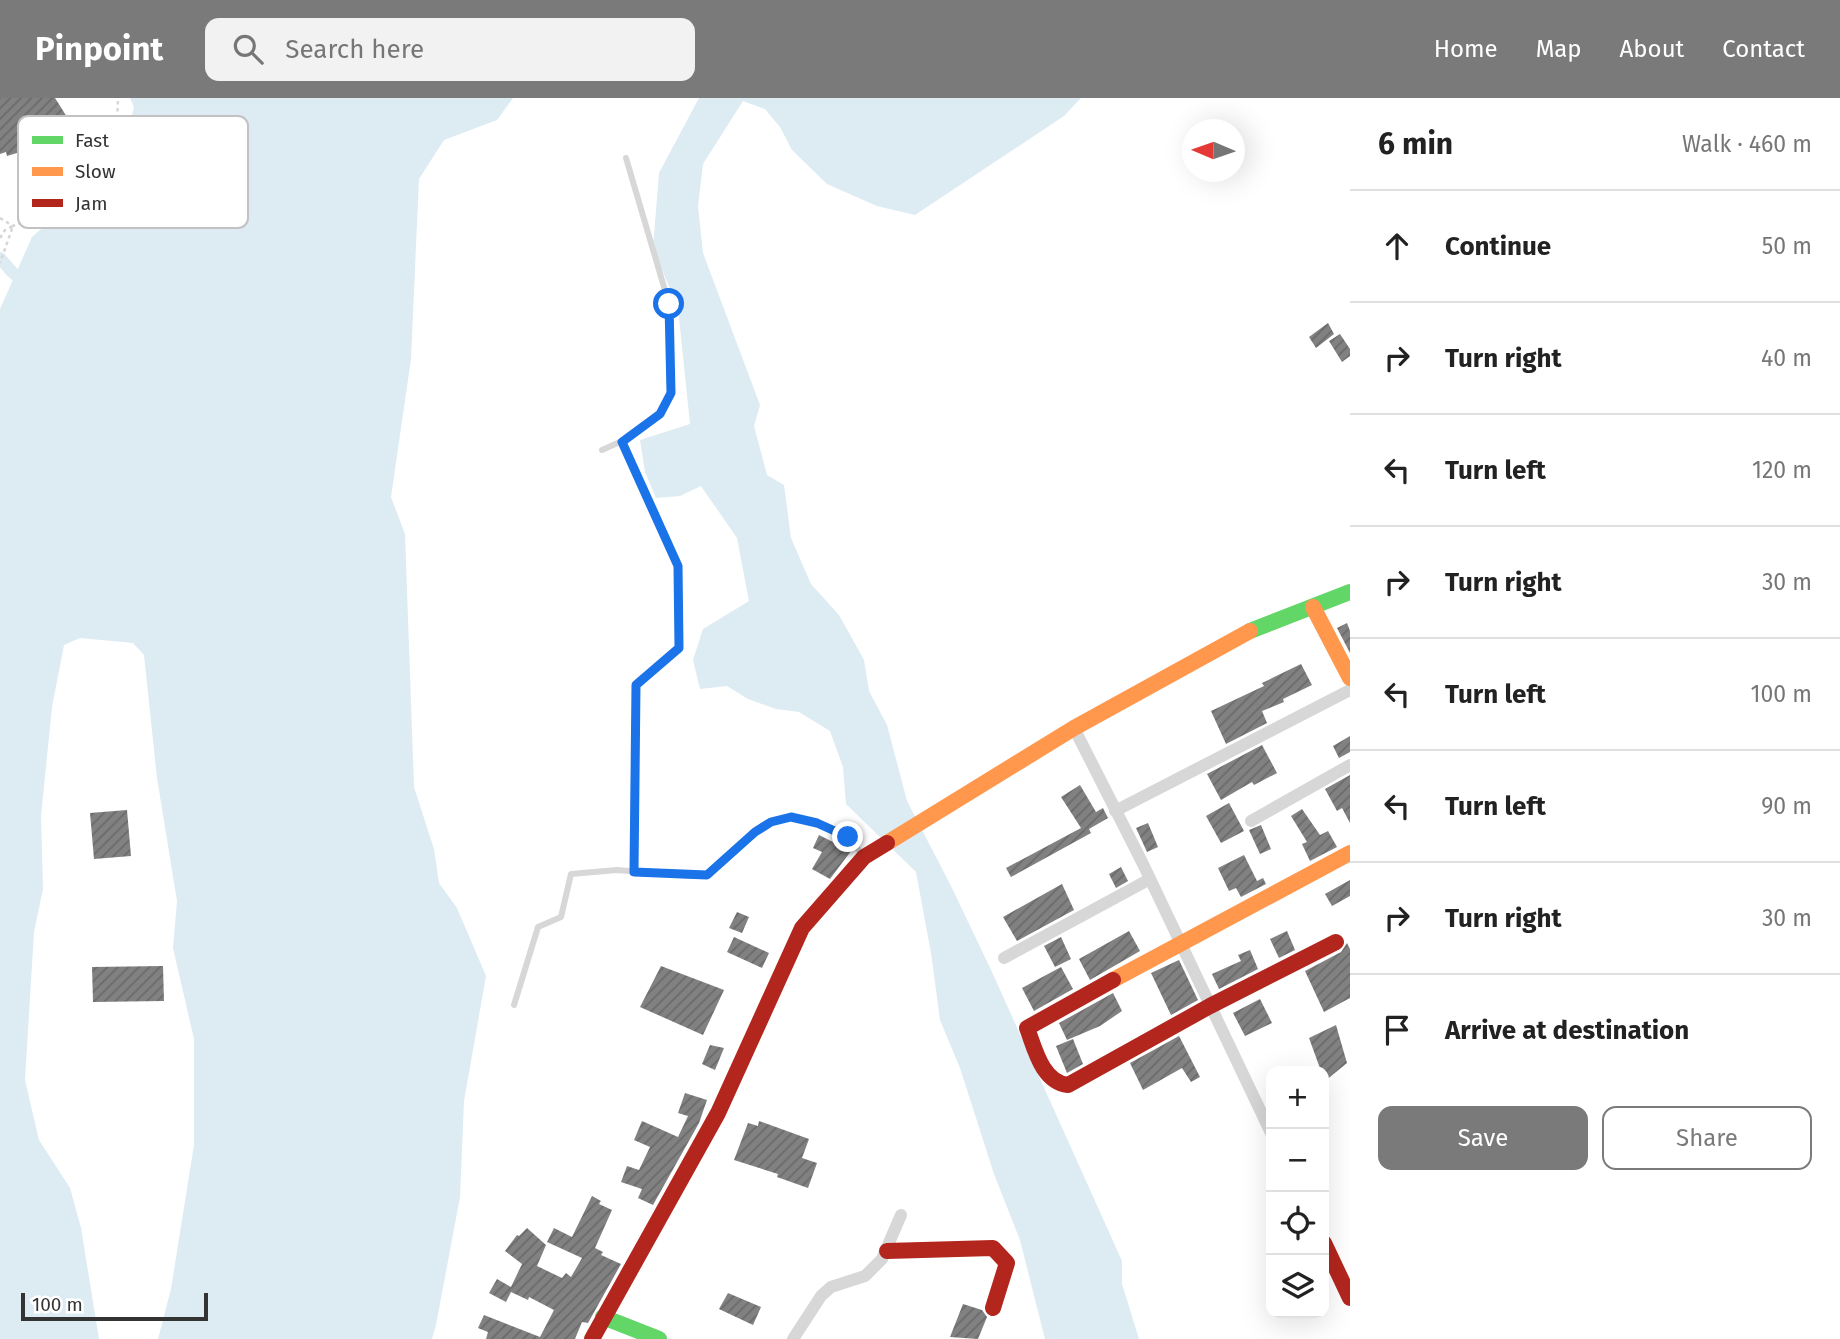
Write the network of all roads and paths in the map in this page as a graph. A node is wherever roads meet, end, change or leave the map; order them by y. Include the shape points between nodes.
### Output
1 (118, 98) edge
2 (117, 116) edge
3 (626, 158) dead end
4 (0, 218) edge
5 (18, 224) edge
6 (13, 226) junction
7 (0, 238) edge
8 (0, 263) edge
9 (622, 442) junction
10 (602, 450) dead end
11 (1350, 592) edge
12 (1313, 607) junction
13 (1350, 678) edge
14 (1350, 690) edge
15 (1074, 728) junction
16 (1350, 765) edge
17 (1115, 811) junction
18 (1251, 821) dead end
19 (1350, 853) edge
20 (864, 857) junction
21 (634, 872) junction
22 (1150, 878) junction
23 (1180, 942) junction
24 (1336, 942) dead end
25 (1004, 958) dead end
26 (514, 1005) dead end
27 (1210, 1006) junction
28 (1269, 1129) edge
29 (901, 1215) dead end
30 (887, 1251) junction
31 (1329, 1254) edge
32 (1350, 1298) edge
33 (993, 1308) dead end
34 (604, 1317) junction
35 (592, 1339) edge
36 (659, 1339) edge
37 (793, 1339) edge

1 - 2 path
3 - 9 lane via 669,304 671,393 660,414
4 - 6 path
5 - 6 path
6 - 7 path
6 - 8 path
9 - 10 lane
9 - 21 lane via 678,566 680,601 679,648 636,685
11 - 12 street
12 - 13 street
12 - 15 street via 1238,636
14 - 17 street
15 - 17 street
15 - 20 street
16 - 18 street
17 - 22 street
19 - 23 street
20 - 21 lane via 848,837 791,817 755,832 707,875
20 - 34 street via 802,928 718,1113
21 - 26 lane via 571,874 561,917 538,927
22 - 23 street
22 - 25 street
23 - 27 street
23 - 27 street via 1027,1028 1034,1047 1051,1080 1068,1084
24 - 27 street
27 - 28 street
29 - 30 street
30 - 33 street via 993,1248 1007,1263
30 - 37 street via 865,1276 831,1287 821,1296
31 - 32 street
34 - 35 street
34 - 36 street

